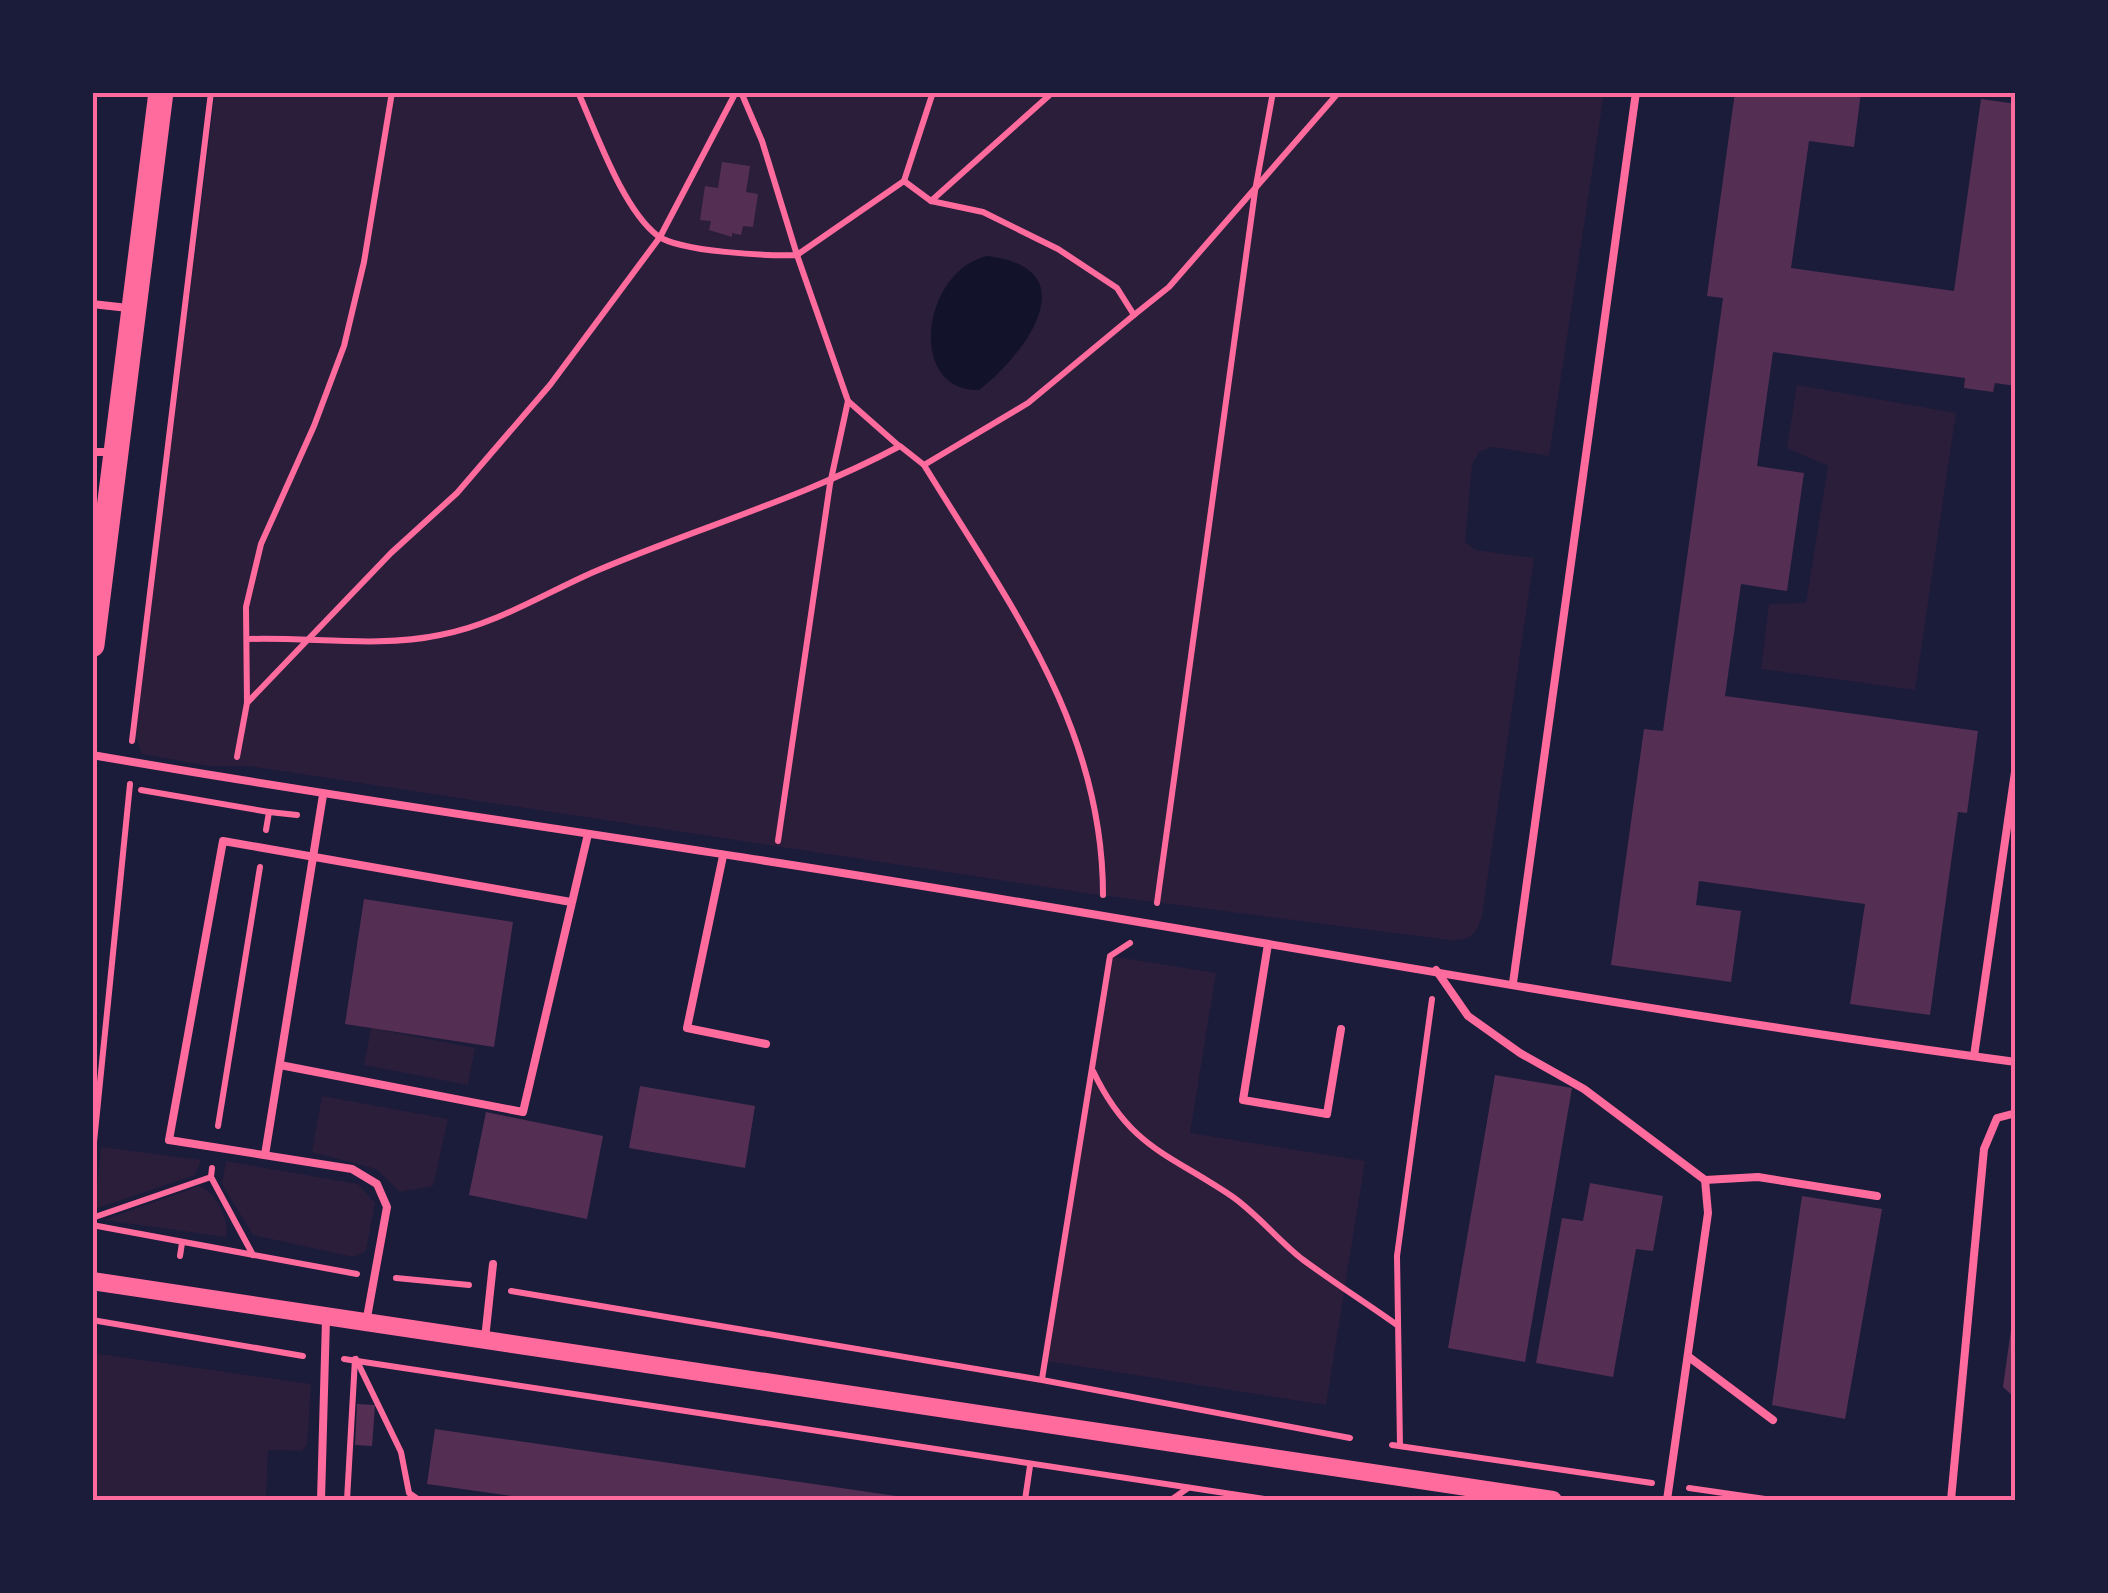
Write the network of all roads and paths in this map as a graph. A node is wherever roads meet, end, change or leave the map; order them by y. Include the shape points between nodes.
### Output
1 (160, 92) edge
2 (211, 92) edge
3 (392, 92) edge
4 (578, 92) edge
5 (738, 92) edge
6 (933, 92) edge
7 (1053, 92) edge
8 (1273, 92) edge
9 (1340, 92) edge
10 (1636, 92) edge
11 (904, 181) junction
12 (1256, 191) junction
13 (931, 201) junction
14 (660, 238) junction
15 (797, 256) junction
16 (92, 304) edge
17 (134, 309) junction
18 (1134, 315) junction
19 (848, 401) junction
20 (900, 446) junction
21 (104, 452) edge
22 (924, 465) junction
23 (830, 484) junction
24 (316, 636) junction
25 (249, 640) junction
26 (92, 645) edge
27 (247, 703) junction
28 (92, 754) edge
29 (129, 761) junction
30 (2016, 765) edge
31 (243, 783) junction
32 (323, 795) junction
33 (588, 834) junction
34 (314, 855) junction
35 (722, 856) junction
36 (775, 862) junction
37 (571, 902) junction
38 (1102, 918) junction
39 (1153, 927) junction
40 (1268, 944) junction
41 (1436, 970) junction
42 (1513, 983) junction
43 (1341, 1029) dead end
44 (766, 1044) dead end
45 (1974, 1056) junction
46 (2016, 1062) edge
47 (280, 1065) junction
48 (1092, 1070) junction
49 (2016, 1113) edge
50 (215, 1147) junction
51 (265, 1155) junction
52 (92, 1162) edge
53 (211, 1177) junction
54 (1705, 1180) junction
55 (1877, 1196) dead end
56 (92, 1222) edge
57 (182, 1243) junction
58 (180, 1256) dead end
59 (253, 1256) junction
60 (493, 1264) dead end
61 (362, 1274) dead end
62 (386, 1276) dead end
63 (410, 1279) junction
64 (92, 1282) edge
65 (490, 1287) junction
66 (407, 1297) dead end
67 (326, 1319) junction
68 (92, 1320) edge
69 (365, 1325) junction
70 (1398, 1326) junction
71 (484, 1343) junction
72 (303, 1356) dead end
73 (1688, 1357) junction
74 (355, 1358) junction
75 (343, 1359) dead end
76 (1042, 1380) junction
77 (1773, 1420) dead end
78 (1363, 1440) dead end
79 (1382, 1443) dead end
80 (1400, 1446) junction
81 (1030, 1466) junction
82 (1669, 1486) junction
83 (1188, 1488) junction
84 (321, 1500) edge
85 (347, 1500) edge
86 (419, 1500) edge
87 (1025, 1500) edge
88 (1171, 1500) edge
89 (1186, 1500) edge
90 (1272, 1500) edge
91 (1553, 1500) edge
92 (1667, 1500) edge
93 (1772, 1500) edge
94 (1951, 1500) edge

1 - 17 main road
2 - 29 path
3 - 25 path via 344,346 261,544 246,607
4 - 14 path via 608,159
5 - 14 path
5 - 15 path via 762,141
6 - 11 path
7 - 13 path
8 - 12 path
9 - 12 path
10 - 42 lane
11 - 13 path
11 - 15 path
12 - 18 path
12 - 39 path
13 - 18 path via 983,212 1058,249 1117,288
14 - 15 path via 728,253
14 - 24 path via 457,493
15 - 19 path
16 - 17 lane
17 - 21 main road
18 - 22 path via 1028,402
19 - 20 path
19 - 23 path
20 - 22 path
20 - 23 path
21 - 26 main road
22 - 38 path via 1064,703 1095,802
23 - 24 path via 648,550 479,625 396,641
23 - 36 path
24 - 25 path
24 - 27 path
25 - 27 path
27 - 31 path via 236,761
28 - 29 lane
29 - 31 lane
29 - 52 path via 130,807
30 - 45 lane
31 - 32 lane
32 - 33 lane
32 - 34 lane
33 - 35 lane
33 - 37 lane
34 - 37 lane
34 - 47 lane
34 - 50 lane via 223,841 170,1140
35 - 36 lane
35 - 44 lane via 687,1028
36 - 38 lane
37 - 47 lane via 523,1112
38 - 39 lane
39 - 40 lane
39 - 48 path via 1110,956
40 - 41 lane
40 - 43 lane via 1244,1100 1327,1114
41 - 42 lane
41 - 54 lane via 1468,1016 1584,1088
41 - 70 path via 1396,1256
42 - 45 lane
45 - 46 lane
47 - 51 lane
48 - 70 path via 1112,1110 1138,1138 1233,1198 1300,1257
48 - 76 path
49 - 94 lane via 1996,1118 1984,1150
50 - 51 lane
50 - 53 path
51 - 69 lane via 352,1169 378,1184 388,1207
53 - 56 path
53 - 59 path
54 - 55 lane via 1758,1177
54 - 73 lane via 1708,1213
56 - 57 path
57 - 58 path
57 - 59 path
59 - 61 path
60 - 65 lane
62 - 63 path
63 - 65 path
63 - 66 path
64 - 67 street
65 - 71 lane
65 - 76 path
67 - 69 street
67 - 84 lane
68 - 72 path
69 - 71 street
70 - 80 path
71 - 91 street
73 - 77 lane
73 - 82 lane
74 - 75 path
74 - 81 path
74 - 85 path
74 - 86 path via 401,1452 409,1493
76 - 78 path
79 - 80 path
80 - 82 path
81 - 83 path
81 - 87 path
82 - 92 lane
82 - 93 path
83 - 88 path
83 - 89 path
83 - 90 path

